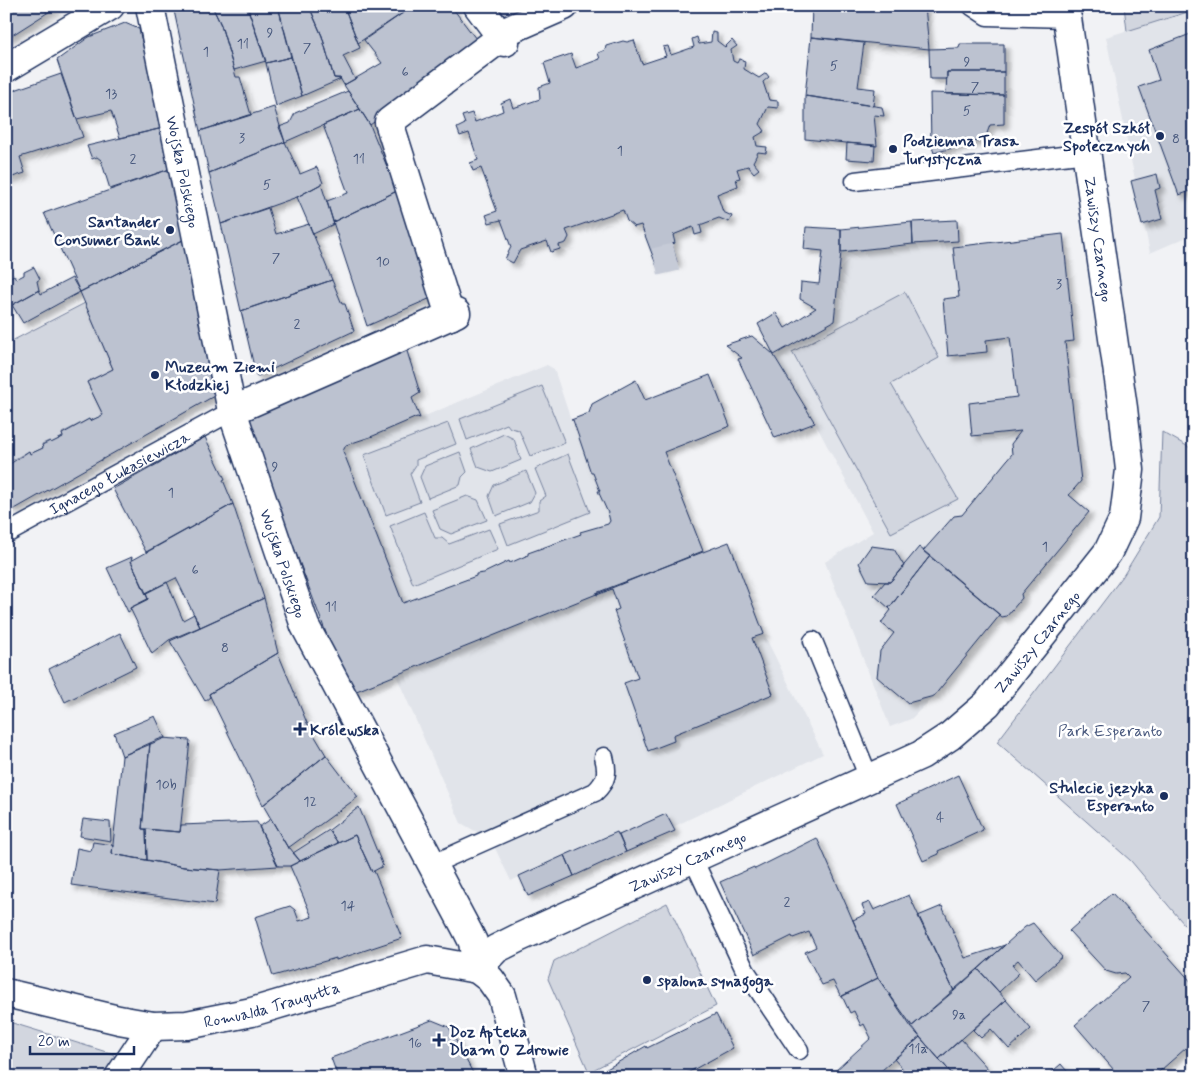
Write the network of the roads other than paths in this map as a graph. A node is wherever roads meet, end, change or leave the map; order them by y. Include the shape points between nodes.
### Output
1 (110, 6) edge
2 (150, 6) edge
3 (478, 6) edge
4 (564, 6) edge
5 (972, 6) edge
6 (1066, 12) edge
7 (502, 38) junction
8 (6, 68) edge
9 (1087, 153) junction
10 (854, 181) dead end
11 (232, 411) junction
12 (6, 534) edge
13 (813, 641) dead end
14 (604, 757) dead end
15 (869, 778) junction
16 (694, 860) junction
17 (433, 864) junction
18 (477, 969) junction
19 (6, 993) edge
20 (153, 1026) junction
21 (800, 1050) dead end
22 (119, 1077) edge
23 (524, 1077) edge

1 - 8 street
2 - 11 street, Wojska Polskiego
3 - 7 street
4 - 7 street
5 - 6 lane, Zawiszy Czarnego via 987,16
6 - 9 street, Zawiszy Czarnego
7 - 11 street via 389,122 453,314
9 - 10 lane
9 - 15 street, Zawiszy Czarnego via 1129,461 1124,518 1108,552 987,704 950,736 921,755
11 - 12 lane, Ignacego Łukasiewicza
11 - 17 street, Wojska Polskiego via 305,626
13 - 15 lane
14 - 17 lane via 608,772 603,785 595,792
15 - 16 street, Zawiszy Czarnego
16 - 18 street, Zawiszy Czarnego via 496,949
16 - 21 lane via 745,970
17 - 18 street, Wojska Polskiego via 474,942
18 - 20 street, Romualda Traugutta via 426,960 252,1012 187,1025
18 - 23 street via 490,979 502,996
19 - 20 street, Romualda Traugutta
20 - 22 street

